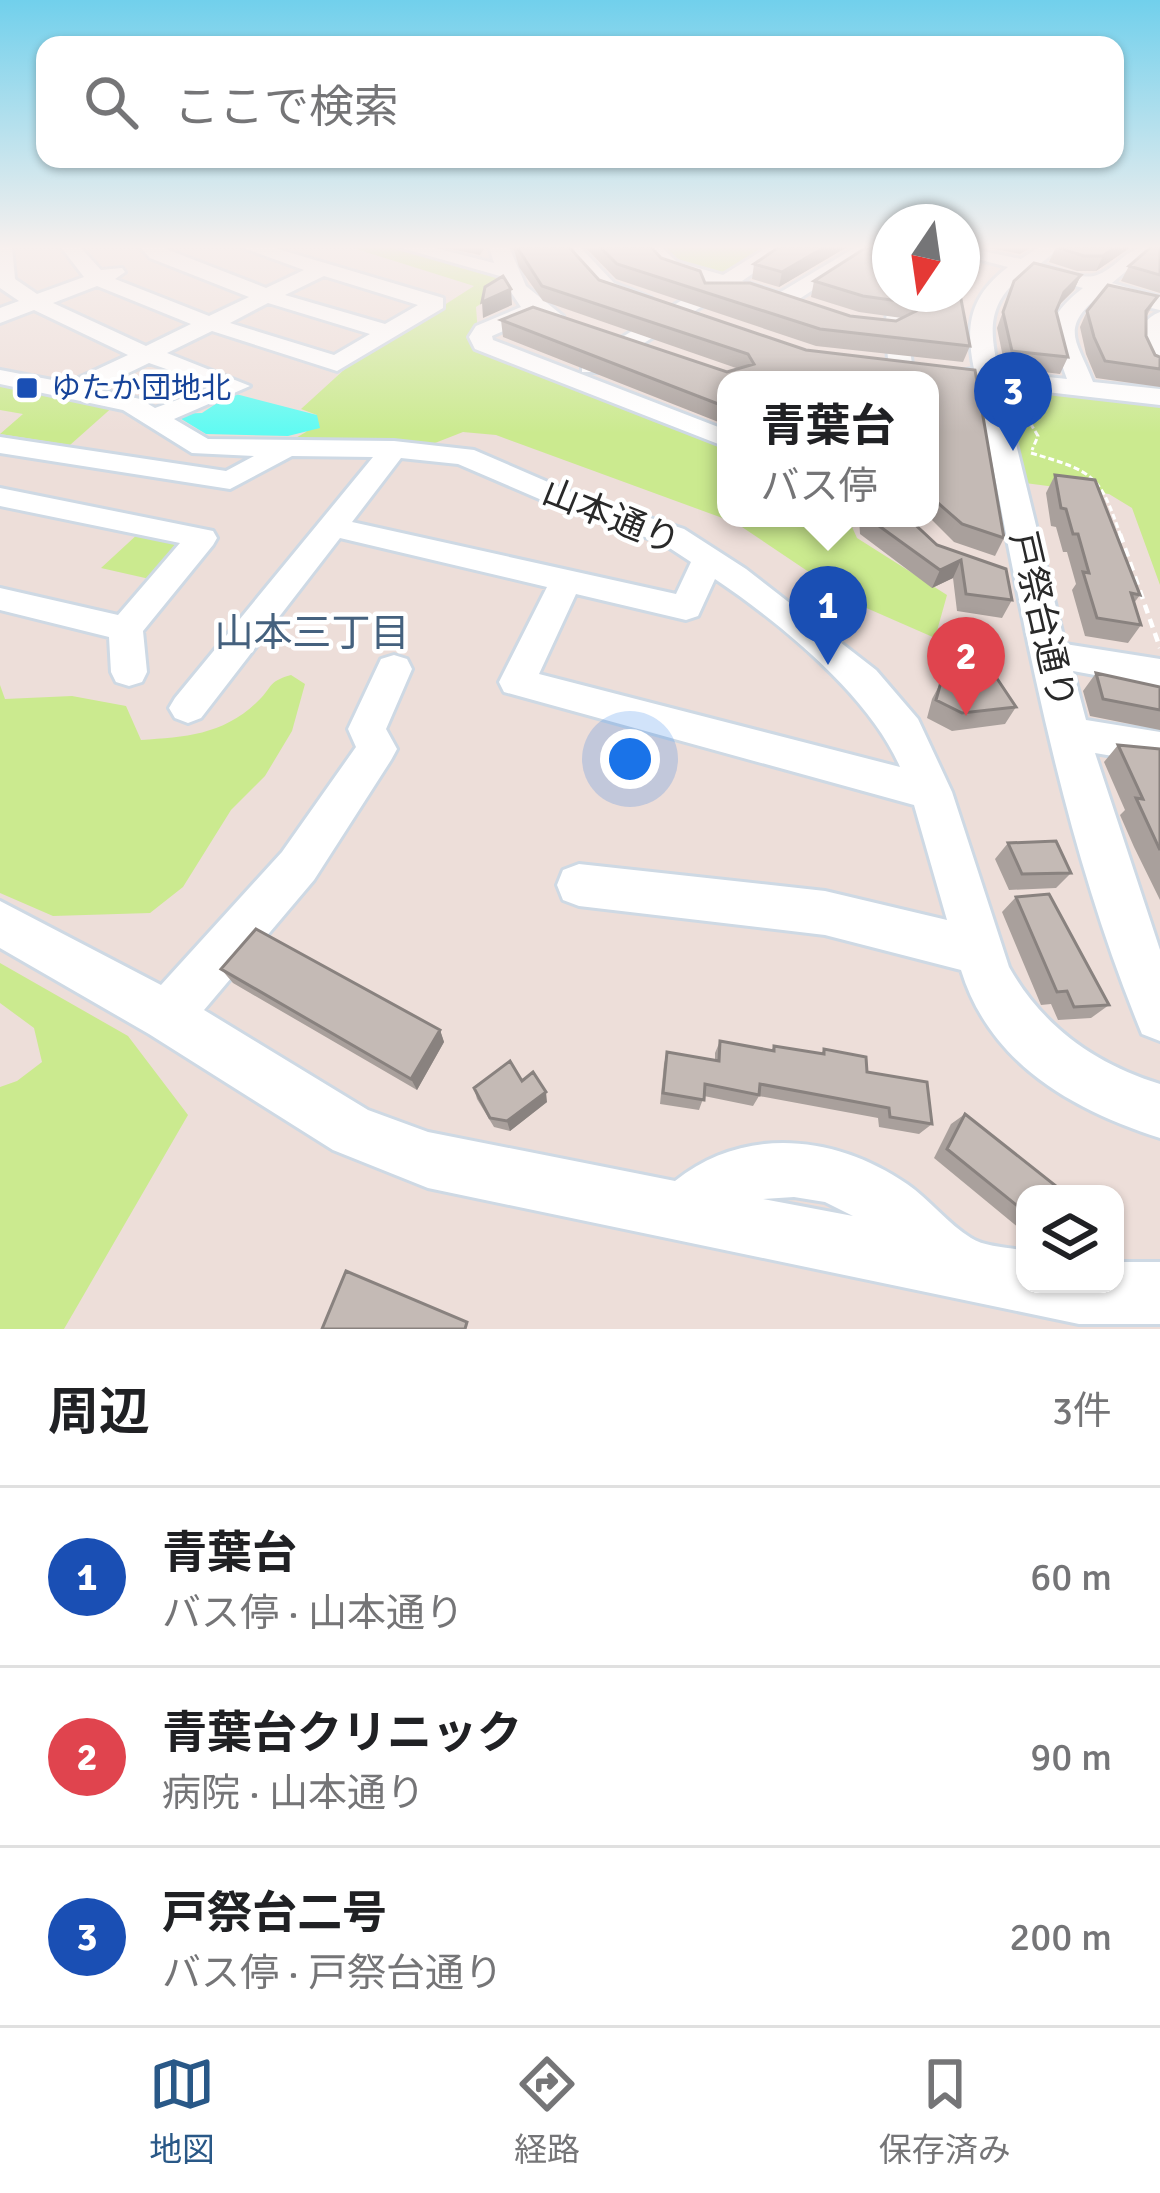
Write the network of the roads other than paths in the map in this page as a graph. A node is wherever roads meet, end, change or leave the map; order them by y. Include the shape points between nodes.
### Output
1 (46, 309) edge
2 (174, 309) edge
3 (241, 309) edge
4 (310, 309) edge
5 (425, 309) edge
6 (671, 309) edge
7 (695, 309) edge
8 (816, 309) edge
9 (981, 309) edge
10 (1070, 309) edge
11 (532, 310) joint
12 (819, 310) edge
13 (892, 312) edge
14 (689, 315) junction
15 (1160, 319) edge
16 (212, 324) junction
17 (388, 332) junction
18 (639, 347) junction
19 (149, 355) junction
20 (1160, 368) edge
21 (909, 371) edge
22 (939, 374) edge
23 (0, 377) edge
24 (988, 378) junction
25 (572, 379) junction
26 (1083, 389) junction
27 (74, 390) junction
28 (1160, 397) edge
29 (154, 417) junction
30 (717, 435) edge
31 (0, 445) edge
32 (394, 449) junction
33 (284, 451) junction
34 (44, 453) junction
35 (0, 484) edge
36 (0, 497) edge
37 (334, 527) junction
38 (708, 559) junction
39 (566, 581) junction
40 (0, 599) edge
41 (126, 629) junction
42 (1049, 655) junction
43 (394, 669) dead end
44 (129, 672) dead end
45 (1160, 673) edge
46 (188, 708) dead end
47 (1066, 732) junction
48 (1160, 748) edge
49 (931, 792) junction
50 (579, 885) dead end
51 (0, 923) edge
52 (978, 951) junction
53 (1156, 996) edge
54 (167, 1016) junction
55 (1160, 1111) edge
56 (1016, 1279) edge
57 (1124, 1293) edge
58 (1160, 1293) edge

1 - 19 street
2 - 16 street
3 - 16 street
4 - 17 street
5 - 17 street
6 - 14 street
7 - 14 street
8 - 12 street
9 - 24 street, 戸祭台通り
10 - 26 street via 1062,331
11 - 18 street
11 - 25 street via 480,337
13 - 21 street via 886,325
14 - 18 street
15 - 20 street via 1150,348
16 - 17 street via 337,364
16 - 19 street
18 - 25 street
19 - 27 street
19 - 29 street via 238,386
22 - 24 street
23 - 27 street, 山本通り
24 - 26 street
24 - 42 street, 戸祭台通り via 1020,575
25 - 30 street
26 - 28 street
27 - 29 street, 山本通り
29 - 33 street, 山本通り via 202,447
31 - 34 street
32 - 33 street, 山本通り
32 - 37 street
32 - 38 street, 山本通り via 484,463 673,536
33 - 34 street via 230,480
34 - 35 street
36 - 41 street via 202,538
37 - 39 street
37 - 46 street
38 - 39 street via 686,608
38 - 49 street, 山本通り via 863,680 904,730
39 - 49 street via 517,682
40 - 41 street
41 - 44 street
42 - 45 street
42 - 47 street, 戸祭台通り
43 - 54 street via 368,728 377,749 298,866
47 - 48 street
47 - 53 street, 戸祭台通り
49 - 52 street, 山本通り
50 - 52 street via 824,913
51 - 54 street
52 - 55 street, 山本通り via 1000,1004 1047,1054 1097,1090
54 - 56 street via 352,1131 428,1160 681,1213 723,1181 756,1172 842,1178 904,1212 957,1267
57 - 58 street

